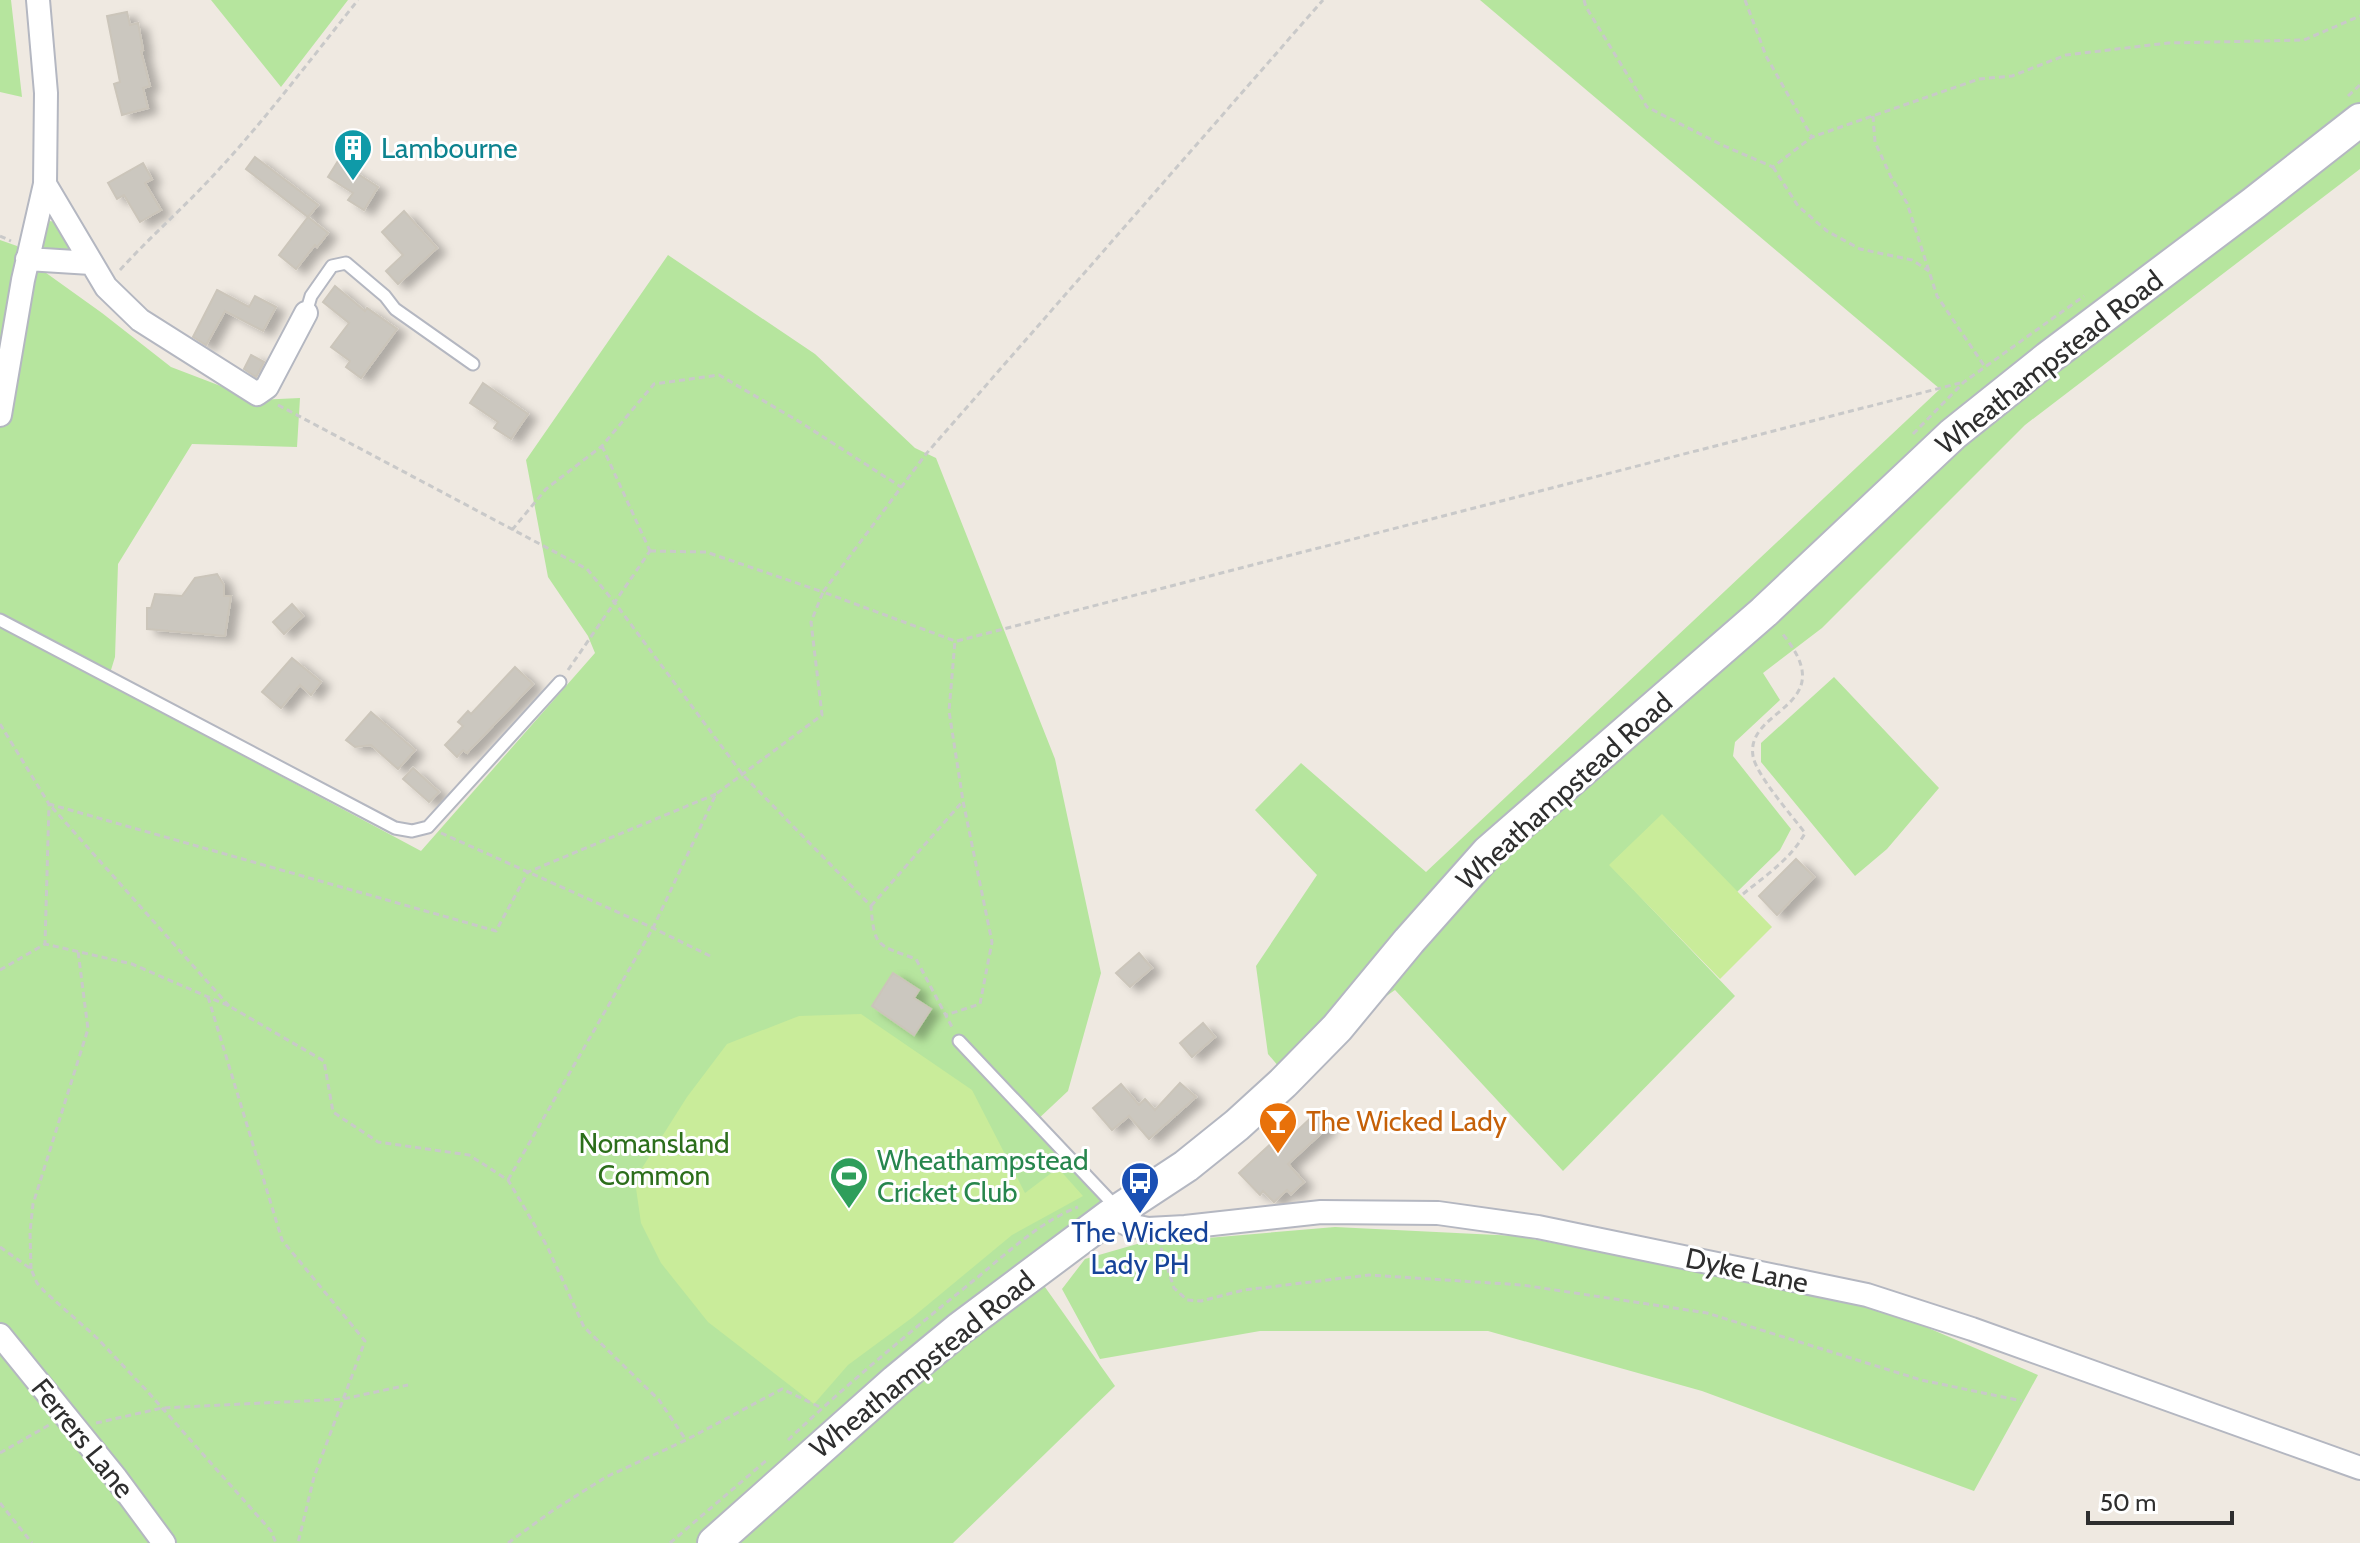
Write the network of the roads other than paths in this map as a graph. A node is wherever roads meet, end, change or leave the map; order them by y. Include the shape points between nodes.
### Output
1 (38, 0) edge
2 (2360, 120) edge
3 (45, 184) junction
4 (27, 259) junction
5 (91, 263) junction
6 (306, 313) joint
7 (473, 364) dead end
8 (0, 415) edge
9 (0, 620) edge
10 (560, 682) road end
11 (959, 1041) road end
12 (1115, 1213) junction
13 (0, 1335) edge
14 (2360, 1468) edge
15 (164, 1543) edge
16 (714, 1543) edge

1 - 3 street via 46,93
2 - 12 main road, Wheathampstead Road via 1953,434 1764,612 1488,852 1283,1083 1186,1166
3 - 4 street
3 - 5 street
4 - 5 street
4 - 8 street
5 - 6 street via 106,287 140,320 257,394 267,387
6 - 7 lane via 332,266 346,263 395,309
9 - 10 lane via 395,828 412,831 428,827
11 - 12 lane
12 - 14 street, Dyke Lane via 1129,1225 1154,1229 1321,1212 1438,1213 1554,1230 1867,1295
12 - 16 main road, Wheathampstead Road via 906,1372
13 - 15 street, Ferrers Lane

